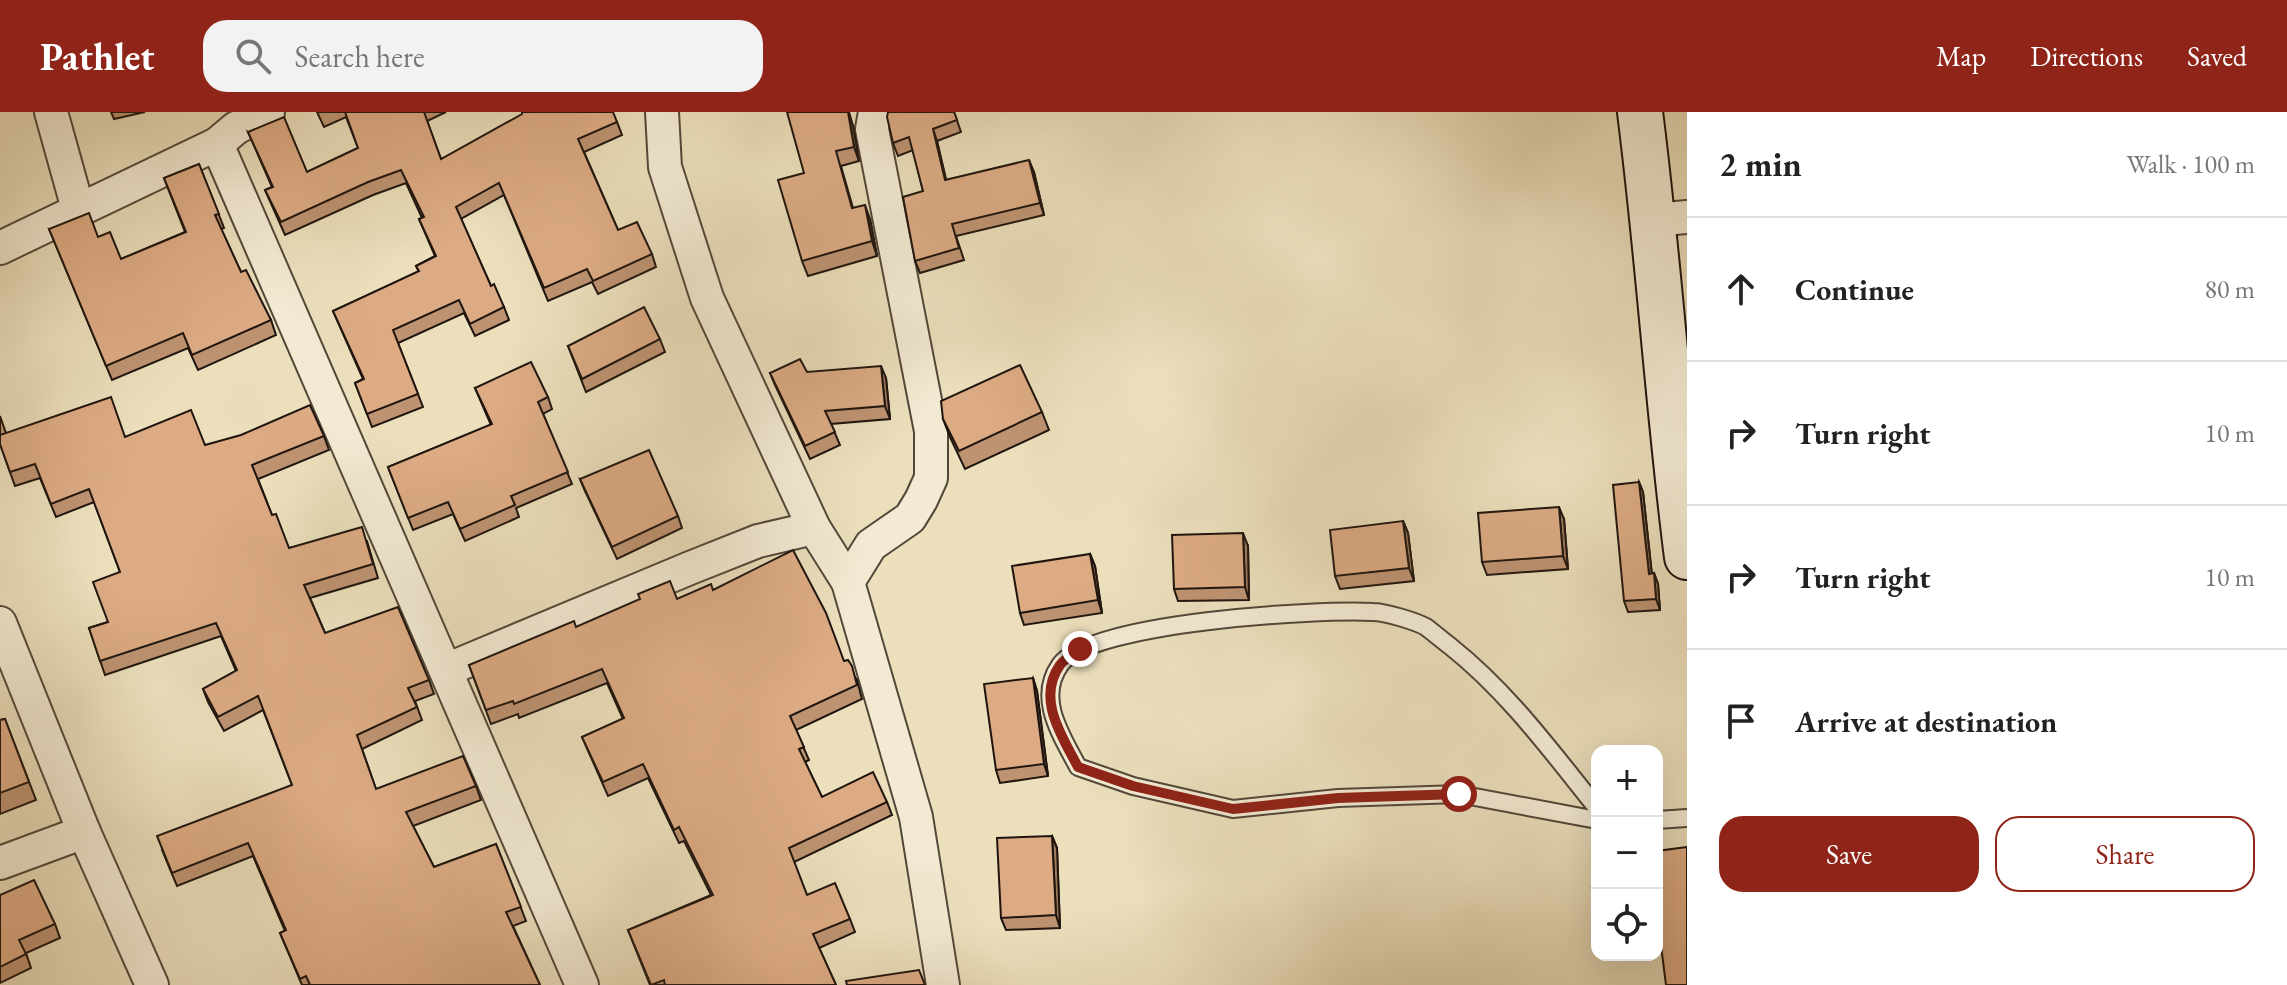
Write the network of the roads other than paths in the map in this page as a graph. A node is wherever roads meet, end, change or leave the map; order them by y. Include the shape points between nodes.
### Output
1 (51, 112) edge
2 (268, 112) edge
3 (662, 112) edge
4 (875, 112) edge
5 (1640, 112) edge
6 (217, 144) junction
7 (78, 209) junction
8 (1670, 218) edge
9 (0, 248) edge
10 (1683, 496) edge
11 (814, 528) junction
12 (1687, 557) edge
13 (848, 582) junction
14 (0, 623) edge
15 (446, 670) junction
16 (1591, 801) edge
17 (1687, 818) edge
18 (1591, 819) edge
19 (1663, 820) edge
20 (84, 832) junction
21 (0, 863) edge
22 (152, 985) edge
23 (582, 985) edge
24 (943, 985) edge

1 - 7 street
2 - 6 street
3 - 11 street via 665,167 707,298
4 - 13 street via 872,129 931,431 931,478 910,518 871,545
5 - 8 street
6 - 7 street
6 - 15 street
7 - 9 street
8 - 10 street
10 - 12 street
11 - 13 street
11 - 15 street via 745,546
13 - 24 street via 916,817
14 - 20 street
15 - 23 street
16 - 18 lane via 1509,700 1470,662 1424,626 1377,612 1282,613 1139,630 1080,649 1061,663 1051,684 1050,705 1078,767 1133,786 1233,809 1338,798 1459,794
17 - 19 lane
20 - 21 street
20 - 22 street

